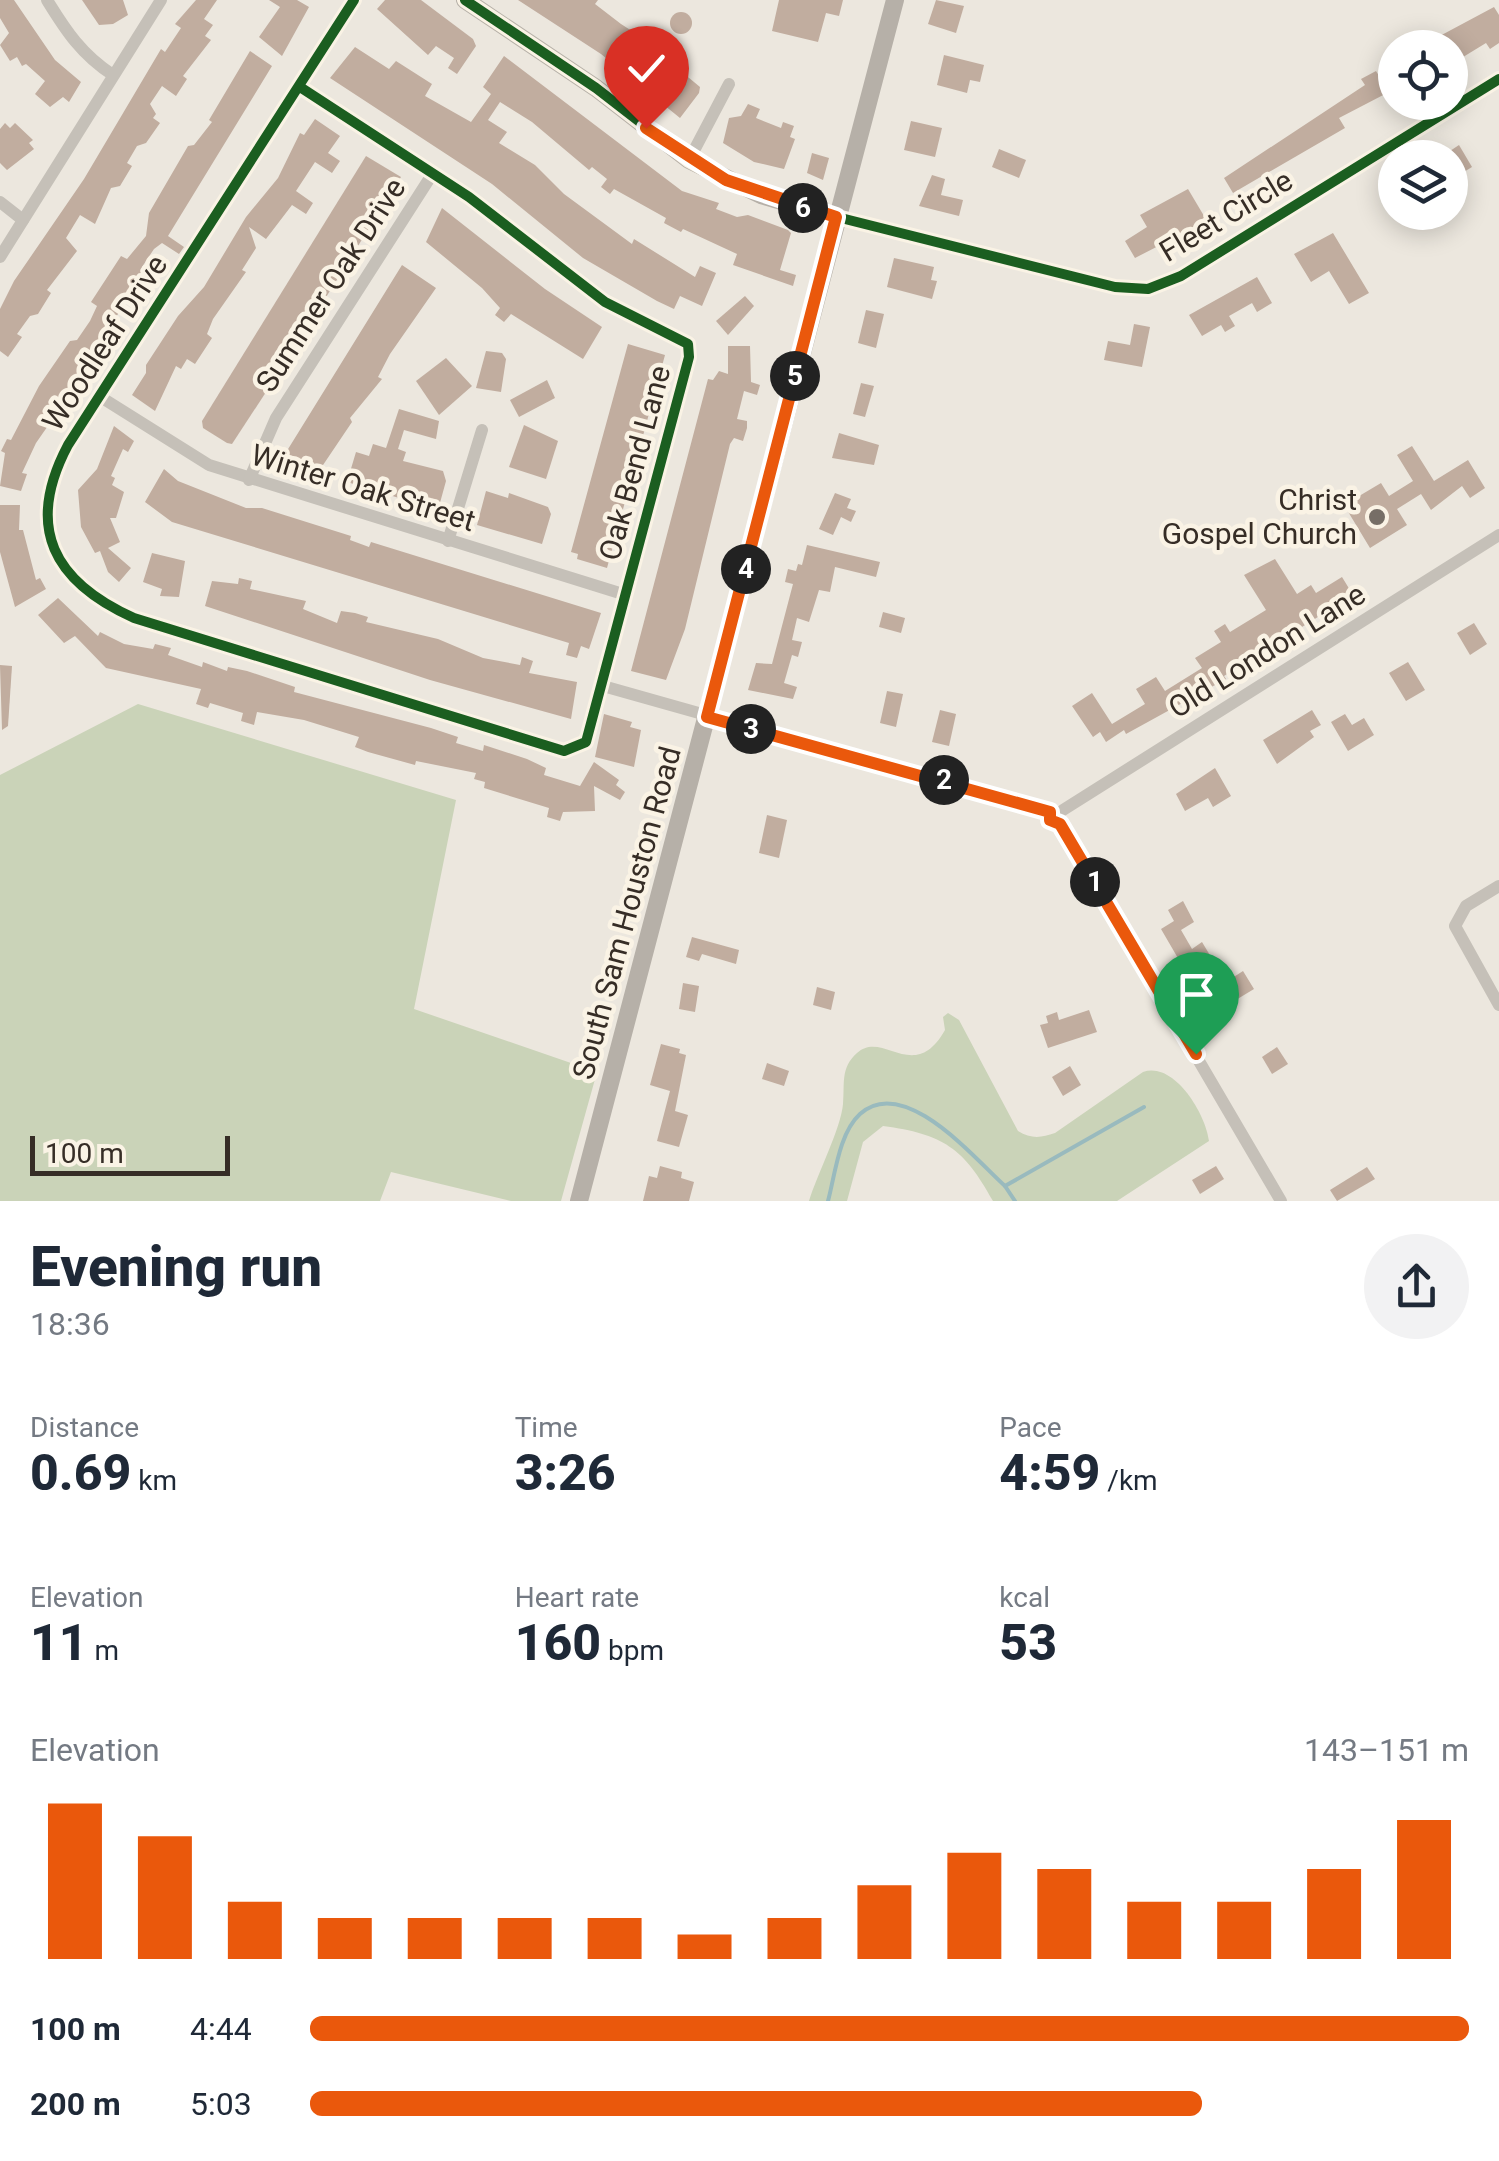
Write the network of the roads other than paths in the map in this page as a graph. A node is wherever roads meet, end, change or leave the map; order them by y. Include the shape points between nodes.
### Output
1 (48, 0) edge
2 (160, 0) edge
3 (354, 0) edge
4 (465, 0) edge
5 (895, 0) edge
6 (113, 74) junction
7 (1499, 78) edge
8 (729, 84) dead end
9 (300, 88) junction
10 (689, 160) junction
11 (433, 173) junction
12 (0, 202) edge
13 (836, 217) junction
14 (23, 220) junction
15 (0, 258) edge
16 (99, 396) junction
17 (482, 430) dead end
18 (248, 480) junction
19 (1499, 536) edge
20 (448, 541) junction
21 (626, 595) junction
22 (603, 686) junction
23 (707, 717) junction
24 (574, 749) joint
25 (1058, 815) junction
26 (1499, 886) edge
27 (1499, 1005) edge
28 (579, 1201) edge
29 (1281, 1201) edge

1 - 6 street via 72,40
2 - 6 street
3 - 9 street, Woodleaf Drive
4 - 10 street
5 - 13 street, South Sam Houston Road
6 - 14 street
7 - 13 street, Fleet Circle via 1182,276 1148,289 1115,287
8 - 10 street
9 - 11 street, Oak Bend Lane
9 - 16 street, Woodleaf Drive
10 - 13 street via 761,195
11 - 18 street, Summer Oak Drive via 276,418
11 - 21 street, Oak Bend Lane via 604,302 688,344
12 - 14 street
13 - 23 street, South Sam Houston Road
14 - 15 street
16 - 18 street, Winter Oak Street via 209,465
16 - 24 street, Woodleaf Drive via 57,466 50,511 54,549 90,596 134,618
17 - 20 street
18 - 20 street, Winter Oak Street
19 - 25 street, Old London Lane
20 - 21 street, Winter Oak Street
21 - 22 street, Oak Bend Lane
22 - 23 street
22 - 24 street, Oak Bend Lane via 586,742
23 - 25 street
23 - 28 street, South Sam Houston Road
25 - 29 street
26 - 27 street via 1466,906 1455,926

